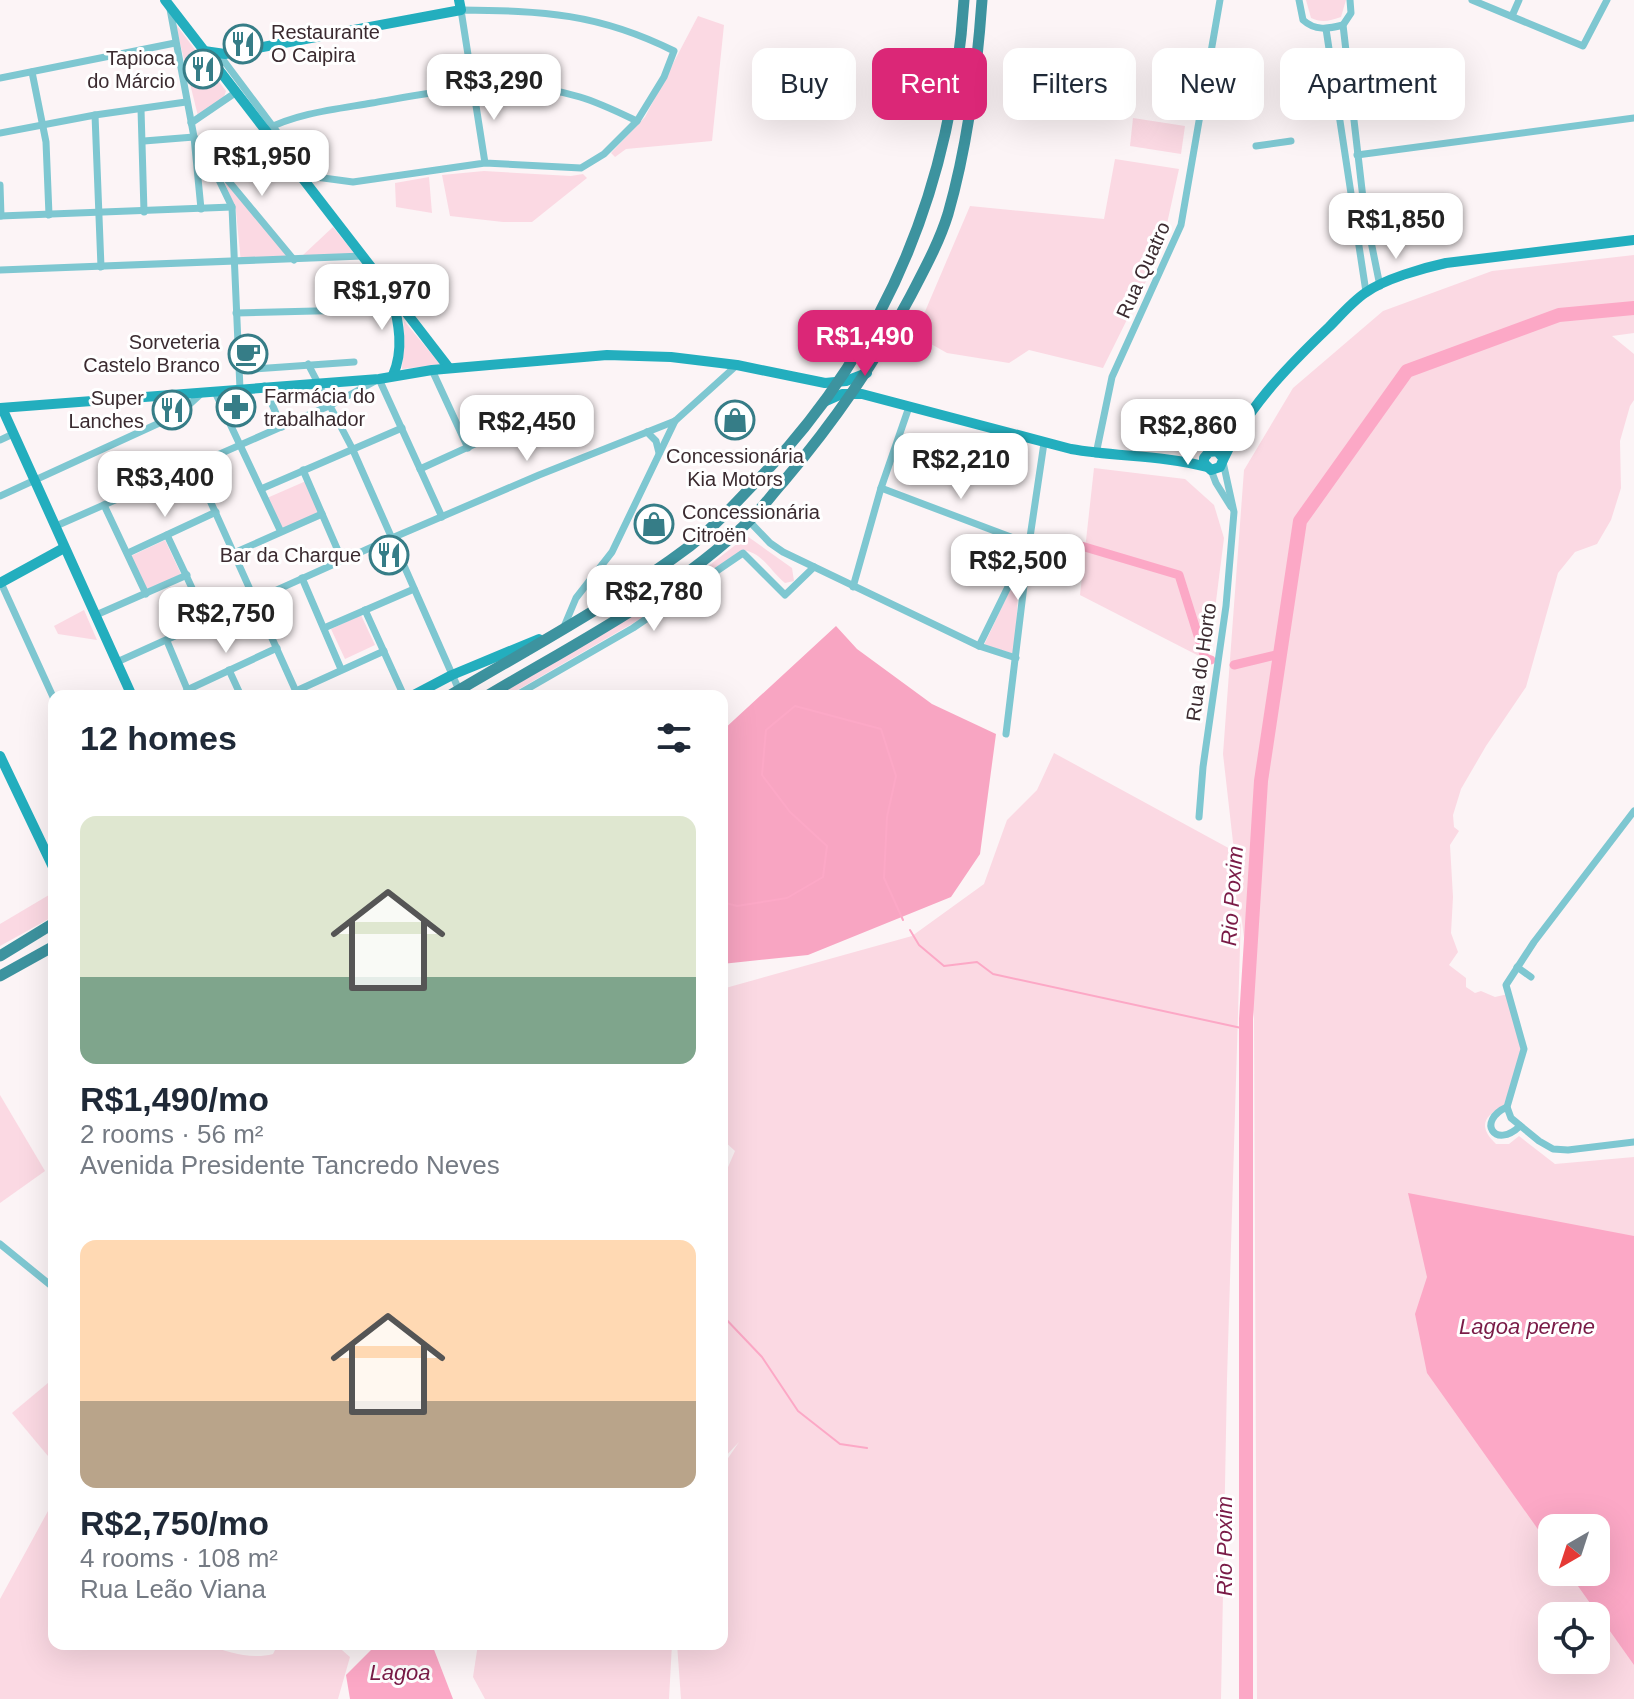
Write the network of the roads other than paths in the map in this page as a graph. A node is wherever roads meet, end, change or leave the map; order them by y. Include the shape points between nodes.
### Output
1 (964, 0) edge
2 (982, 0) edge
3 (1220, 0) edge
4 (1299, 0) edge
5 (1350, 0) edge
6 (1472, 0) edge
7 (1519, 0) edge
8 (1607, 0) edge
9 (167, 3) edge
10 (460, 5) edge
11 (1512, 16) junction
12 (1343, 25) junction
13 (1326, 29) junction
14 (175, 43) junction
15 (204, 51) junction
16 (221, 59) junction
17 (32, 72) junction
18 (0, 78) edge
19 (472, 86) junction
20 (235, 93) junction
21 (186, 102) junction
22 (141, 109) junction
23 (95, 115) junction
24 (1634, 118) edge
25 (637, 121) junction
26 (191, 123) junction
27 (43, 125) junction
28 (269, 128) junction
29 (0, 133) edge
30 (194, 137) junction
31 (144, 141) junction
32 (1291, 141) dead end
33 (1256, 146) dead end
34 (207, 155) junction
35 (1357, 155) junction
36 (485, 163) junction
37 (305, 176) junction
38 (0, 185) edge
39 (232, 207) junction
40 (1364, 207) junction
41 (201, 209) junction
42 (1353, 209) junction
43 (144, 212) junction
44 (98, 213) junction
45 (49, 215) junction
46 (0, 216) edge
47 (1634, 240) edge
48 (363, 256) junction
49 (294, 260) junction
50 (235, 262) junction
51 (101, 267) junction
52 (0, 270) edge
53 (1380, 286) junction
54 (1366, 292) junction
55 (399, 308) junction
56 (236, 313) junction
57 (354, 362) dead end
58 (308, 364) junction
59 (737, 365) junction
60 (449, 368) junction
61 (240, 370) junction
62 (432, 370) junction
63 (867, 373) junction
64 (393, 375) junction
65 (379, 379) junction
66 (319, 382) junction
67 (838, 383) junction
68 (264, 386) junction
69 (240, 389) junction
70 (215, 392) junction
71 (202, 393) junction
72 (854, 393) junction
73 (824, 402) junction
74 (331, 405) junction
75 (909, 407) junction
76 (1, 408) edge
77 (675, 421) junction
78 (521, 423) dead end
79 (282, 427) junction
80 (402, 428) junction
81 (1237, 431) junction
82 (647, 432) junction
83 (13, 434) junction
84 (0, 440) edge
85 (1044, 443) junction
86 (241, 444) junction
87 (352, 448) junction
88 (468, 448) junction
89 (1209, 452) junction
90 (659, 453) junction
91 (1096, 454) junction
92 (1174, 459) junction
93 (1223, 460) junction
94 (194, 465) junction
95 (1209, 468) junction
96 (420, 469) junction
97 (303, 470) junction
98 (34, 480) junction
99 (881, 488) junction
100 (261, 489) junction
101 (0, 496) edge
102 (104, 505) junction
103 (216, 512) junction
104 (1234, 512) junction
105 (322, 514) junction
106 (442, 517) junction
107 (749, 521) junction
108 (56, 526) junction
109 (280, 530) junction
110 (167, 535) junction
111 (392, 538) junction
112 (1029, 544) junction
113 (64, 548) junction
114 (128, 553) junction
115 (234, 553) junction
116 (342, 560) junction
117 (814, 567) junction
118 (187, 575) junction
119 (302, 578) junction
120 (0, 583) edge
121 (853, 587) junction
122 (414, 589) junction
123 (146, 594) junction
124 (255, 600) junction
125 (365, 610) junction
126 (96, 615) junction
127 (208, 622) junction
128 (324, 628) junction
129 (563, 629) junction
130 (167, 641) junction
131 (979, 646) junction
132 (277, 648) junction
133 (384, 651) junction
134 (1016, 658) junction
135 (117, 662) junction
136 (341, 669) junction
137 (229, 670) junction
138 (452, 675) junction
139 (50, 690) edge
140 (129, 690) edge
141 (188, 690) edge
142 (194, 690) edge
143 (238, 690) edge
144 (296, 690) edge
145 (302, 690) edge
146 (401, 690) edge
147 (423, 690) edge
148 (454, 690) edge
149 (459, 690) edge
150 (497, 690) edge
151 (525, 690) edge
152 (1006, 734) dead end
153 (0, 757) edge
154 (1634, 811) edge
155 (1199, 817) dead end
156 (48, 857) edge
157 (48, 927) edge
158 (48, 949) edge
159 (0, 956) edge
160 (1517, 967) junction
161 (0, 976) edge
162 (1531, 977) dead end
163 (1507, 1107) junction
164 (1520, 1126) junction
165 (1634, 1142) edge
166 (0, 1244) edge
167 (48, 1283) edge

1 - 67 main road via 951,115 931,195 871,333
2 - 63 main road via 972,103 947,217
3 - 91 street, Rua Quatro via 1181,225 1114,371
4 - 13 street via 1303,20
5 - 12 street via 1351,13
6 - 11 street
7 - 11 street
8 - 11 street via 1583,46
9 - 14 street
9 - 15 street
10 - 16 street
10 - 19 street
10 - 25 street via 576,16 674,51
12 - 13 street
12 - 35 street
13 - 42 street
14 - 17 street
14 - 21 street
15 - 16 street
15 - 16 street
16 - 20 street
16 - 28 street
17 - 18 street
17 - 27 street
19 - 25 street via 529,87 572,95
19 - 28 street via 338,109
19 - 36 street
20 - 26 street
20 - 28 street
21 - 22 street
21 - 26 street
22 - 23 street
22 - 31 street
23 - 27 street
23 - 44 street
24 - 35 street
25 - 36 street via 581,168
26 - 30 street
27 - 29 street
27 - 45 street
28 - 37 street
30 - 31 street
30 - 34 street
30 - 41 street
31 - 43 street
32 - 33 street
34 - 39 street
34 - 49 street
35 - 40 street
36 - 37 street via 357,181
37 - 48 street
38 - 46 street
39 - 41 street
39 - 50 street
40 - 42 street
40 - 53 street
41 - 43 street
42 - 54 street
43 - 44 street
44 - 45 street
44 - 51 street
45 - 46 street
47 - 53 street via 1446,263
48 - 49 street
48 - 55 street
49 - 50 street
50 - 51 street
50 - 56 street
51 - 52 street
53 - 54 street
54 - 81 street via 1281,375
55 - 56 street
55 - 60 street
55 - 64 street via 400,353
56 - 61 street
57 - 58 street
58 - 61 street
58 - 66 street
59 - 60 street via 607,355
59 - 67 street
59 - 77 street
60 - 62 street
61 - 69 street
62 - 64 street
62 - 88 street
63 - 67 street
63 - 72 main road
64 - 65 street
65 - 66 street
65 - 74 street
65 - 80 street
66 - 68 street
66 - 74 street
67 - 73 main road
68 - 69 street
68 - 79 street
69 - 70 street
70 - 71 street
70 - 86 street
71 - 76 street
71 - 98 street via 179,414
72 - 73 street
72 - 75 street
72 - 107 main road
73 - 129 main road via 780,457 693,544
74 - 79 street
74 - 87 street
75 - 85 street
75 - 99 street
76 - 83 street
77 - 82 street
77 - 90 street
78 - 88 street
79 - 86 street
80 - 87 street
80 - 96 street
81 - 89 street
81 - 93 street
82 - 90 street
82 - 106 street
83 - 84 street
83 - 98 street
85 - 91 street
85 - 112 street
86 - 94 street
86 - 100 street
87 - 97 street
87 - 111 street
88 - 96 street
89 - 92 street
89 - 93 street
89 - 95 street via 1204,458
90 - 129 street via 612,552 576,598
91 - 92 street
92 - 95 street
93 - 95 street via 1220,467
93 - 104 street, Rua do Horto
94 - 102 street
94 - 103 street
95 - 104 street
96 - 106 street
97 - 100 street
97 - 105 street
98 - 101 street
98 - 108 street
99 - 112 street
99 - 121 street
100 - 109 street
102 - 108 street
102 - 114 street
103 - 110 street
103 - 115 street
104 - 155 street, Rua do Horto
105 - 109 street
105 - 116 street
106 - 111 street
107 - 117 street via 776,548
107 - 150 main road via 655,595
108 - 113 street
109 - 115 street
110 - 114 street
110 - 118 street
111 - 116 street
111 - 122 street
112 - 131 street
112 - 134 street
113 - 120 street
113 - 126 street
114 - 123 street
115 - 124 street
116 - 119 street
117 - 121 street
117 - 151 street via 785,595 743,553 633,628
118 - 123 street
118 - 127 street
119 - 124 street
119 - 128 street
120 - 139 street
121 - 131 street
122 - 125 street
122 - 138 street
123 - 126 street
124 - 127 street
124 - 132 street
125 - 128 street
125 - 133 street
126 - 135 street
127 - 130 street
128 - 136 street
129 - 138 street
129 - 149 main road
130 - 135 street
130 - 141 street
131 - 134 street
132 - 137 street
132 - 144 street
133 - 136 street
133 - 146 street
134 - 152 street
135 - 140 street
136 - 145 street
137 - 142 street
137 - 143 street
138 - 147 street
138 - 148 street
153 - 156 street
154 - 160 street
157 - 159 main road
158 - 161 main road
160 - 162 street
160 - 163 street via 1506,985 1524,1049
163 - 164 street
163 - 164 street via 1496,1112 1490,1127 1504,1137
164 - 165 street via 1553,1149
166 - 167 street

